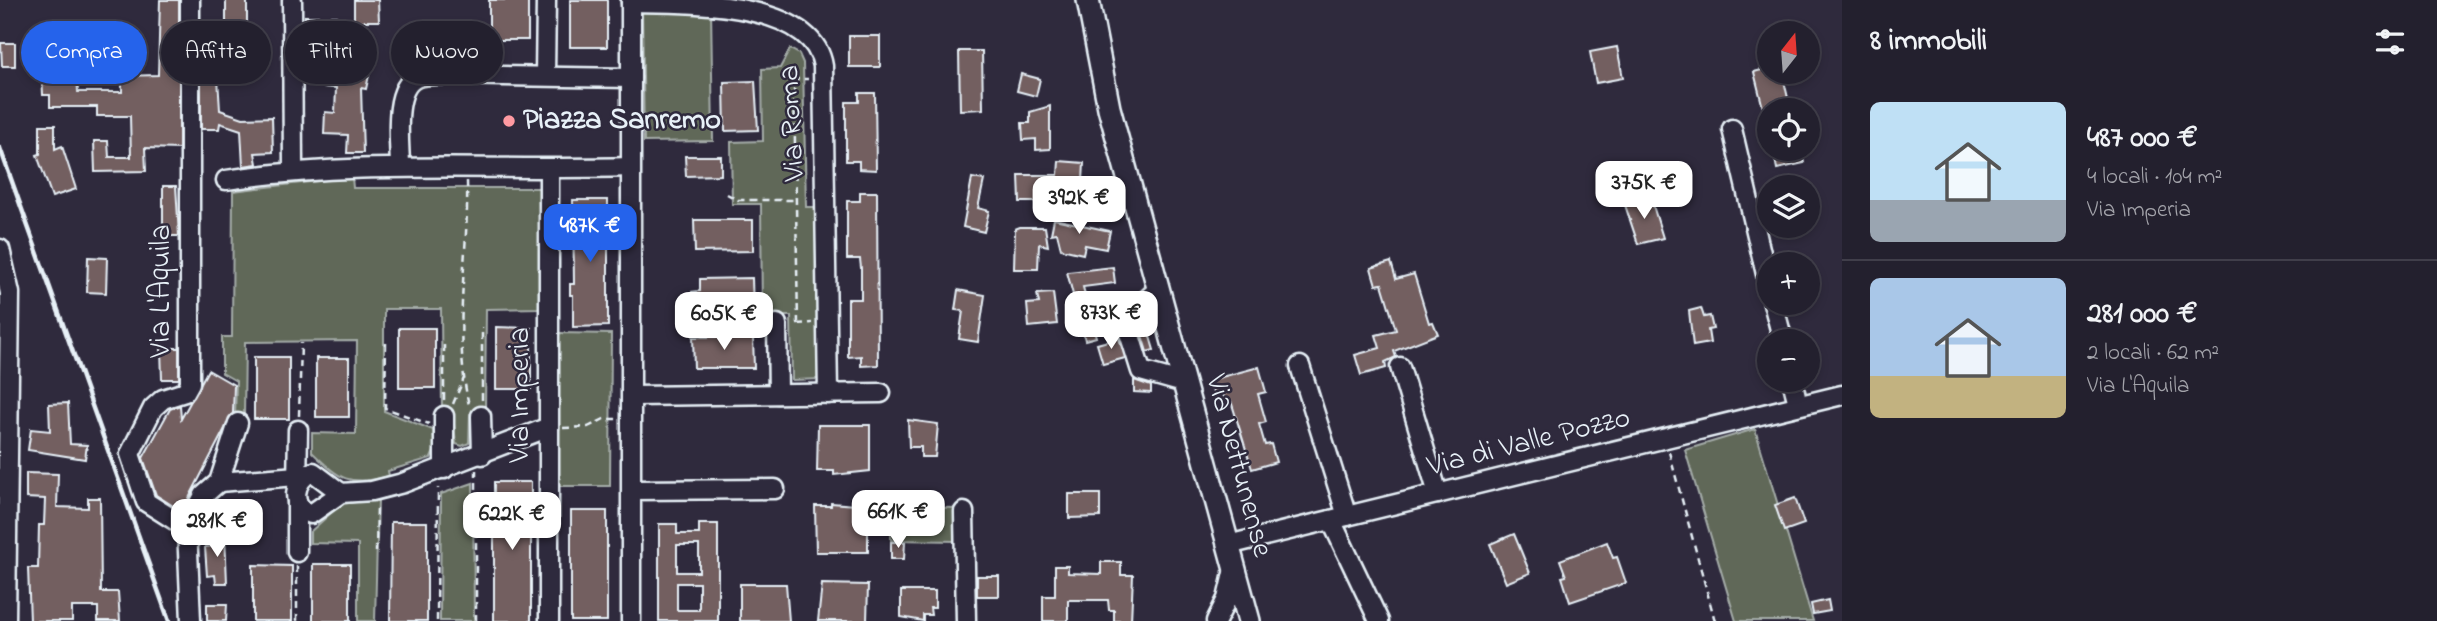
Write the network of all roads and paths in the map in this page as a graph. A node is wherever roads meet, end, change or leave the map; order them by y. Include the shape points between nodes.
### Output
1 (190, 0) edge
2 (292, 0) edge
3 (545, 0) edge
4 (1088, 0) edge
5 (631, 1) edge
6 (545, 76) junction
7 (631, 78) junction
8 (823, 79) junction
9 (1732, 129) dead end
10 (400, 167) junction
11 (630, 167) junction
12 (466, 168) junction
13 (550, 169) junction
14 (293, 170) junction
15 (226, 180) dead end
16 (727, 194) dead end
17 (796, 200) junction
18 (0, 249) edge
19 (1761, 252) edge
20 (1158, 289) junction
21 (827, 323) junction
22 (777, 324) joint
23 (797, 324) junction
24 (482, 327) dead end
25 (444, 340) dead end
26 (386, 343) dead end
27 (301, 344) dead end
28 (1300, 366) dead end
29 (1400, 367) dead end
30 (465, 372) junction
31 (1184, 383) junction
32 (1795, 392) edge
33 (881, 393) dead end
34 (778, 394) junction
35 (828, 394) junction
36 (1842, 395) edge
37 (632, 396) junction
38 (1798, 404) junction
39 (481, 416) junction
40 (632, 419) junction
41 (238, 423) dead end
42 (444, 423) junction
43 (549, 427) junction
44 (299, 430) joint
45 (1666, 438) junction
46 (479, 456) junction
47 (3, 462) edge
48 (441, 470) junction
49 (302, 478) junction
50 (219, 482) junction
51 (775, 489) dead end
52 (377, 490) junction
53 (632, 490) junction
54 (341, 493) junction
55 (1438, 494) junction
56 (304, 508) junction
57 (964, 512) dead end
58 (4, 513) edge
59 (1339, 518) junction
60 (187, 528) junction
61 (1228, 545) junction
62 (297, 552) joint
63 (376, 552) dead end
64 (1234, 566) junction
65 (6, 621) edge
66 (191, 621) edge
67 (297, 621) edge
68 (437, 621) edge
69 (476, 621) edge
70 (549, 621) edge
71 (631, 621) edge
72 (966, 621) edge
73 (1216, 621) edge
74 (1249, 621) edge
75 (1379, 621) edge
76 (1715, 621) edge

1 - 60 street, Via L'Aquila via 190,383 185,392 163,399 153,408 130,454 146,502
2 - 14 street
3 - 6 street
4 - 20 main road, Via Nettunense via 1109,108
5 - 7 street, Via Roma
5 - 8 street, Via Roma via 729,5 782,20 813,41 821,57
6 - 7 street
6 - 10 street via 413,79 400,100
7 - 11 street, Via Roma
8 - 17 path via 798,79 794,86
8 - 21 street, Via Roma
9 - 19 street
10 - 12 street
10 - 14 street
11 - 13 street
11 - 37 street, Via Roma
12 - 13 street
12 - 30 path via 468,226 461,295
13 - 43 street, Via Imperia
14 - 15 street
16 - 17 path via 738,200
17 - 23 path
18 - 47 street via 10,293
20 - 31 main road, Via Nettunense
20 - 31 street via 1125,320 1141,370
21 - 23 path
21 - 35 street, Via Roma
22 - 23 path
22 - 34 street
24 - 39 path
25 - 42 path
26 - 42 path via 386,408
27 - 44 path
28 - 59 street
29 - 55 street
30 - 39 path via 470,410 473,416
30 - 42 path
31 - 61 main road, Via Nettunense
32 - 38 street
33 - 35 street
34 - 35 street
34 - 37 street
36 - 38 street, Via di Valle Pozzo
37 - 40 street, Via Roma
38 - 45 street, Via di Valle Pozzo
39 - 46 street
40 - 43 path via 604,419 588,427
40 - 53 street, Via Roma
41 - 50 street
42 - 48 street
43 - 46 street
43 - 70 street, Via Imperia
44 - 49 street
45 - 55 street, Via di Valle Pozzo
45 - 76 path
46 - 48 street
46 - 69 path
47 - 58 street
48 - 52 street
48 - 68 path
49 - 50 street
49 - 54 street
49 - 56 street
50 - 60 street via 204,495
51 - 53 street
52 - 54 street
52 - 63 path
53 - 71 street, Via Roma
54 - 56 street
55 - 59 street, Via di Valle Pozzo
56 - 62 street
57 - 72 street
58 - 65 street
59 - 61 street, Via di Valle Pozzo
59 - 75 street
60 - 66 street
61 - 64 main road, Via Nettunense
62 - 67 path
64 - 73 street via 1227,599
64 - 74 main road, Via Nettunense

